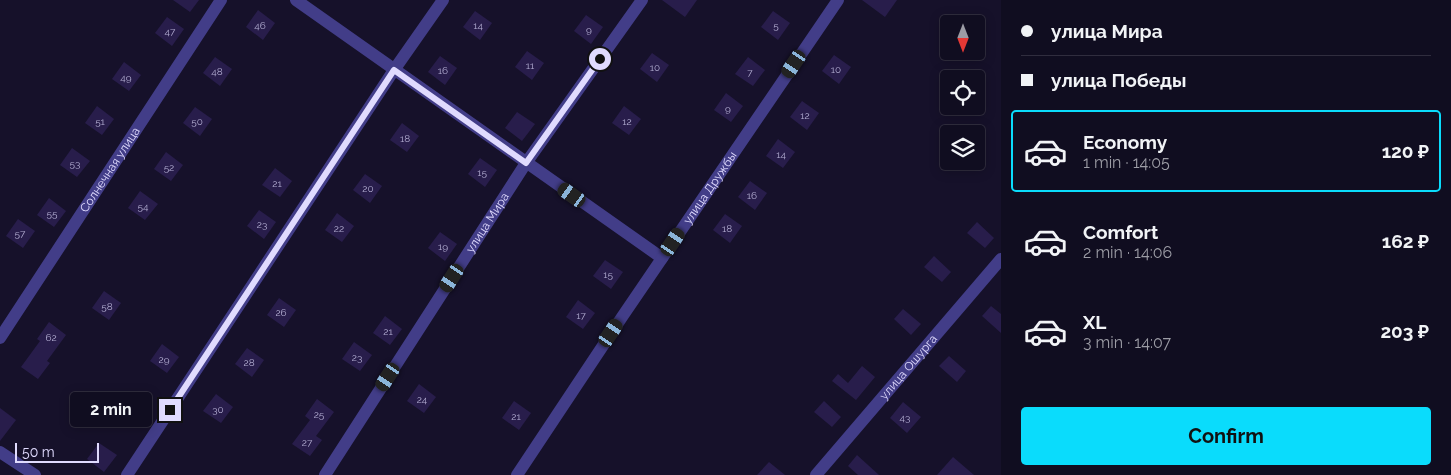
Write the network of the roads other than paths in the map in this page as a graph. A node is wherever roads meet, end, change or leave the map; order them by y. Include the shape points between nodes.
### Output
1 (220, 0) edge
2 (296, 0) edge
3 (442, 0) edge
4 (642, 0) edge
5 (838, 0) edge
6 (394, 70) junction
7 (526, 163) junction
8 (662, 258) junction
9 (1001, 259) edge
10 (0, 338) edge
11 (0, 452) edge
12 (35, 475) edge
13 (127, 475) edge
14 (325, 475) edge
15 (517, 475) edge
16 (816, 475) edge

1 - 10 street, Солнечная улица
2 - 6 street
3 - 6 street
4 - 7 street, улица Мира
5 - 8 street, улица Дружбы
6 - 7 street
6 - 13 street
7 - 8 street
7 - 14 street, улица Мира
8 - 15 street, улица Дружбы
9 - 16 street, улица Ошурга
11 - 12 street

